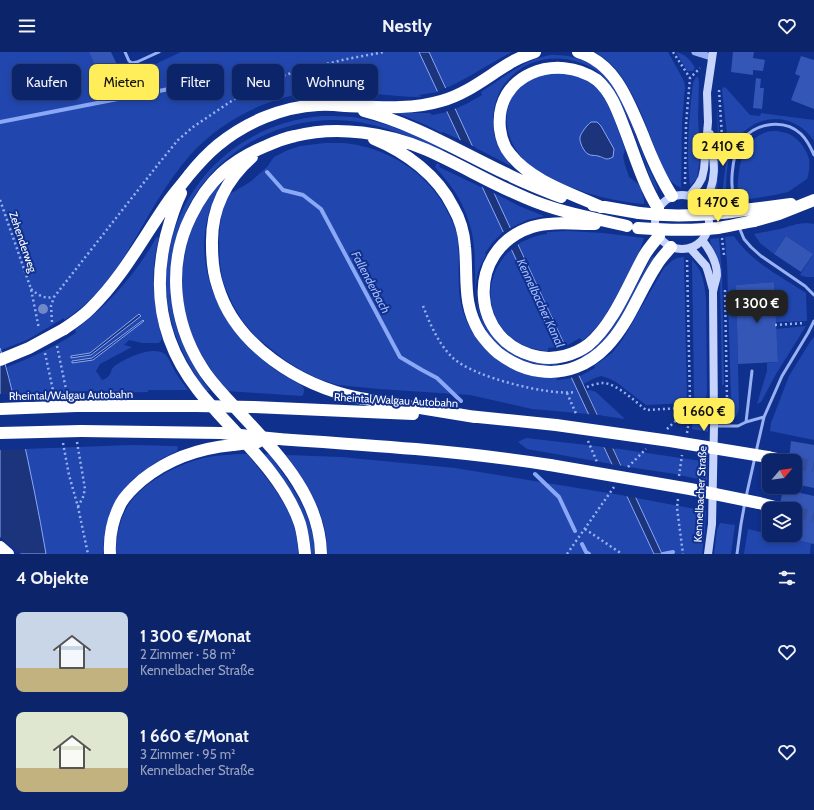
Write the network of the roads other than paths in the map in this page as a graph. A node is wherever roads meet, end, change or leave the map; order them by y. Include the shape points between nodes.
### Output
1 (125, 52) edge
2 (159, 52) edge
3 (535, 52) edge
4 (578, 52) edge
5 (695, 52) edge
6 (712, 55) edge
7 (346, 106) junction
8 (708, 122) junction
9 (358, 132) junction
10 (267, 145) junction
11 (814, 155) edge
12 (190, 175) junction
13 (688, 192) junction
14 (672, 196) junction
15 (811, 201) edge
16 (702, 204) junction
17 (601, 206) junction
18 (658, 208) junction
19 (753, 215) junction
20 (736, 216) dead end
21 (738, 223) dead end
22 (632, 227) junction
23 (659, 236) junction
24 (702, 240) junction
25 (671, 247) junction
26 (690, 248) junction
27 (713, 292) junction
28 (814, 295) edge
29 (814, 322) edge
30 (0, 360) edge
31 (752, 371) dead end
32 (690, 407) road end
33 (714, 407) junction
34 (0, 410) edge
35 (475, 417) junction
36 (764, 417) junction
37 (746, 422) junction
38 (714, 426) junction
39 (0, 433) edge
40 (279, 439) junction
41 (762, 456) edge
42 (762, 504) edge
43 (0, 547) edge
44 (8, 554) edge
45 (110, 554) edge
46 (305, 554) edge
47 (321, 554) edge
48 (708, 554) edge
49 (737, 554) edge

1 - 2 lane via 132,63
3 - 7 highway via 522,56 477,84 442,101 425,105
4 - 14 highway via 600,63 624,91 658,173
5 - 6 street
6 - 8 main road via 707,93
7 - 12 highway via 302,107 262,118 216,146
7 - 17 highway via 418,130 509,175 564,198
8 - 13 main road via 702,178 698,185
8 - 16 main road via 714,177 708,198
9 - 10 highway via 320,131 293,136
9 - 22 highway via 413,144 524,197 563,211
9 - 25 highway via 409,158 430,175 448,196 463,233 466,288 471,317 494,350 520,366 545,372 560,371 592,359 617,335 656,266
10 - 35 highway via 242,167 226,188 220,198 212,230 215,279 226,307 240,328 273,360 321,387 346,396
10 - 47 highway via 229,167 215,179 199,201 189,219 180,247 176,269 176,296 186,337 201,367 279,456 303,492 316,521
11 - 20 lane via 801,134 791,128 767,125 753,131 743,140 733,170 732,197
12 - 30 highway, bridge via 170,198 112,285 90,309 58,327 29,348
12 - 46 highway via 178,197 163,247 159,283 166,327 178,359 198,391 261,460 286,494 300,525
13 - 14 main road
13 - 16 main road
14 - 18 main road
15 - 19 highway via 779,214
16 - 24 main road via 709,220 708,229
17 - 18 highway via 528,172 509,153 504,143 500,122 502,102 520,77 536,67 561,64 579,68 598,81 615,105 644,182
17 - 19 highway, bridge via 661,215
18 - 23 main road via 655,226
19 - 22 highway, bridge via 718,228 674,230
21 - 28 lane via 744,239 751,247
22 - 23 highway via 596,224 543,225 511,238 491,260 486,276 486,310 494,327 517,349 534,356 549,358 578,351 592,341 605,326
23 - 25 main road
24 - 26 main road
24 - 27 main road, Kennelbacher Straße via 716,267 717,276
25 - 26 main road
26 - 27 main road, Kennelbacher Straße via 706,266
27 - 33 main road, Kennelbacher Straße
29 - 36 lane via 782,376
31 - 37 lane
32 - 33 lane
33 - 38 main road, Kennelbacher Straße
34 - 35 highway, Rheintal/Walgau Autobahn, bridge via 72,402
35 - 41 highway, Rheintal/Walgau Autobahn, bridge via 556,425
36 - 37 lane
36 - 49 lane
37 - 38 lane via 738,426
38 - 48 main road, Kennelbacher Straße via 712,524
39 - 40 highway, bridge via 79,436 221,433
40 - 42 highway, bridge via 487,456 690,489
40 - 45 highway, bridge via 206,449 177,459 151,473 125,497 117,511 111,532
43 - 44 highway

